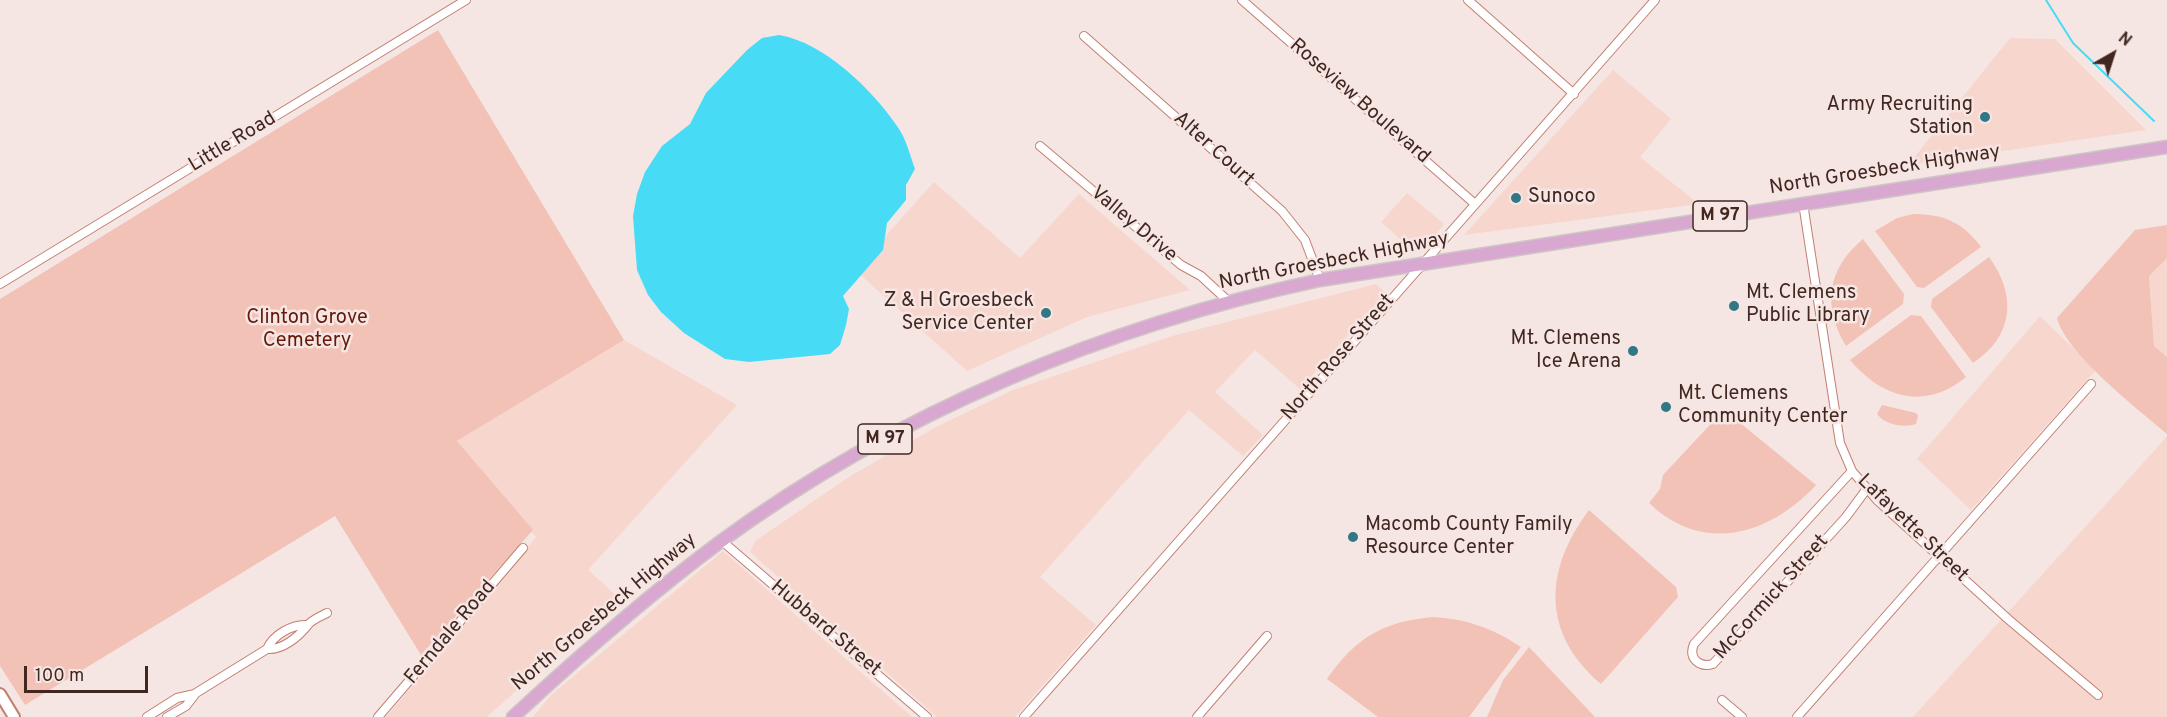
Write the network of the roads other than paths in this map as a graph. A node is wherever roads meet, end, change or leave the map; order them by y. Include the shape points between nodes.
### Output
1 (466, 0) edge
2 (1242, 0) edge
3 (1468, 0) edge
4 (1655, 0) edge
5 (1084, 36) dead end
6 (1574, 94) junction
7 (1040, 146) dead end
8 (2167, 147) edge
9 (1803, 203) junction
10 (1475, 204) junction
11 (1422, 264) junction
12 (1320, 280) junction
13 (0, 284) edge
14 (1228, 300) junction
15 (2091, 384) dead end
16 (1852, 471) junction
17 (1866, 490) junction
18 (722, 541) junction
19 (523, 548) dead end
20 (1939, 556) junction
21 (327, 613) dead end
22 (1268, 636) dead end
23 (196, 693) junction
24 (0, 694) edge
25 (2098, 694) dead end
26 (1722, 700) dead end
27 (14, 717) edge
28 (147, 717) edge
29 (167, 717) edge
30 (378, 717) edge
31 (513, 717) edge
32 (927, 717) edge
33 (1024, 717) edge
34 (1197, 717) edge
35 (1742, 717) edge
36 (1797, 717) edge

1 - 13 street, Little Road
2 - 10 street, Roseview Boulevard
3 - 6 street
4 - 6 street, North Rose Street
5 - 12 street, Alter Court via 1282,211 1305,240
6 - 10 street, North Rose Street
7 - 14 street, Valley Drive
8 - 9 main road, North Groesbeck Highway / M 97
9 - 11 main road, North Groesbeck Highway / M 97
9 - 16 street, Lafayette Street via 1840,443
10 - 11 street, North Rose Street
11 - 12 main road, North Groesbeck Highway / M 97
11 - 33 street, North Rose Street
12 - 14 main road, North Groesbeck Highway / M 97
14 - 18 main road, North Groesbeck Highway / M 97 via 1066,354 964,399 858,454
15 - 20 street
16 - 17 street, Lafayette Street
16 - 17 street, McCormick Street via 1694,644 1695,660 1703,665 1713,664
17 - 20 street, Lafayette Street
18 - 31 main road, North Groesbeck Highway / M 97 via 642,602
18 - 32 street, Hubbard Street
19 - 30 street, Ferndale Road
20 - 25 street, Lafayette Street
20 - 36 street
21 - 23 street via 276,650 267,649
22 - 34 street
23 - 28 street via 177,698
23 - 29 street
24 - 27 main road
26 - 35 street

